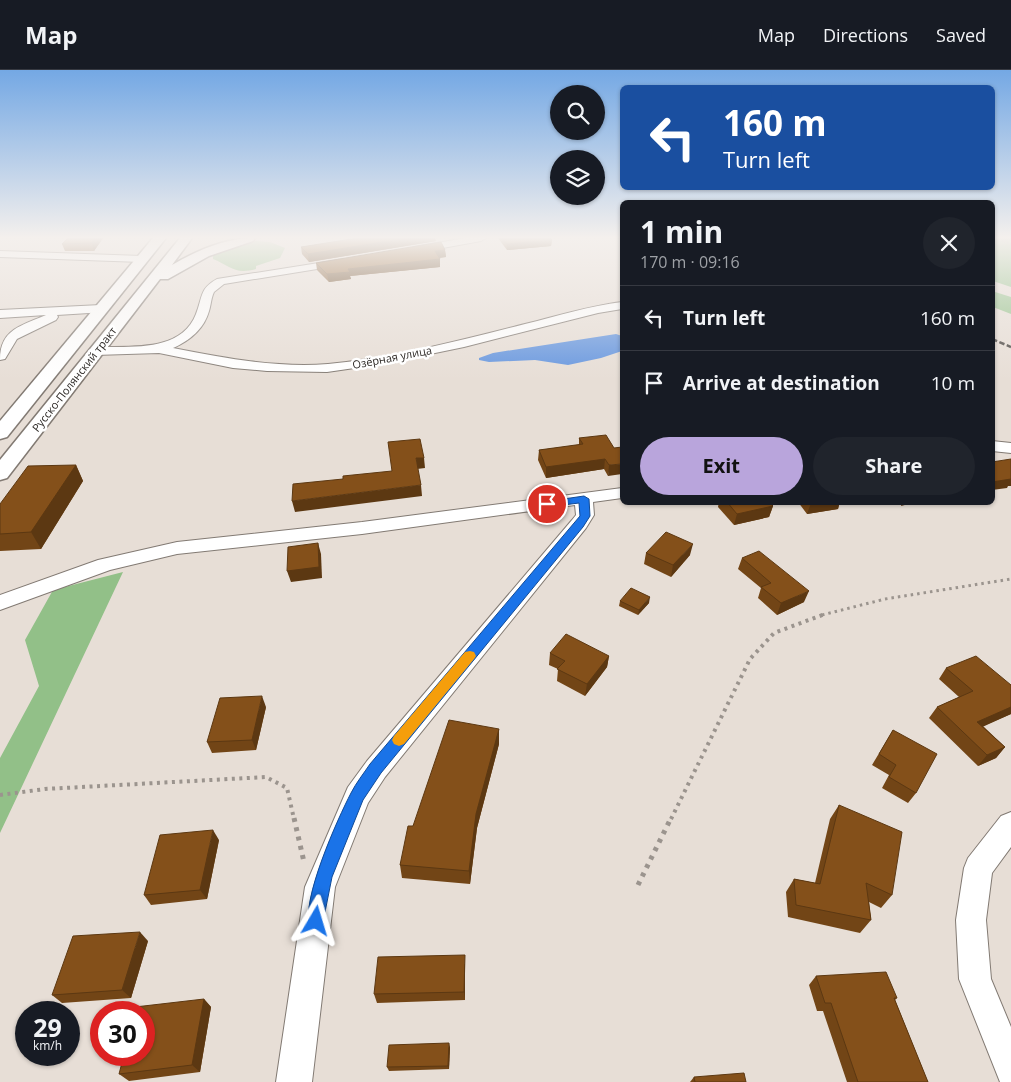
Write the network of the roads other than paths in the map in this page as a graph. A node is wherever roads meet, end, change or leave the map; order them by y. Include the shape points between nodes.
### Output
1 (120, 285) edge
2 (147, 285) edge
3 (151, 285) edge
4 (213, 285) edge
5 (138, 296) junction
6 (620, 306) edge
7 (101, 309) junction
8 (70, 311) junction
9 (0, 314) edge
10 (159, 349) junction
11 (96, 351) junction
12 (0, 356) edge
13 (0, 433) edge
14 (995, 446) edge
15 (1011, 448) edge
16 (0, 474) edge
17 (620, 493) edge
18 (584, 499) junction
19 (0, 603) edge
20 (1011, 825) edge
21 (1011, 1070) edge
22 (294, 1082) edge

1 - 7 main road, Русско-Полянский тракт
2 - 5 main road, Русско-Полянский тракт
3 - 5 main road
4 - 10 street, Озёрная улица via 206,293 197,324 182,339
5 - 11 main road, Русско-Полянский тракт
6 - 10 street, Озёрная улица via 464,343 335,367 267,368
7 - 8 street
7 - 13 main road, Русско-Полянский тракт
8 - 9 street
8 - 12 street via 21,331 12,337
10 - 11 street, Озёрная улица
11 - 16 main road, Русско-Полянский тракт
14 - 15 street
17 - 18 street
18 - 19 street via 177,548 105,565
18 - 22 street via 585,516 579,524 362,789 320,888
20 - 21 street via 978,868 971,920 975,979

